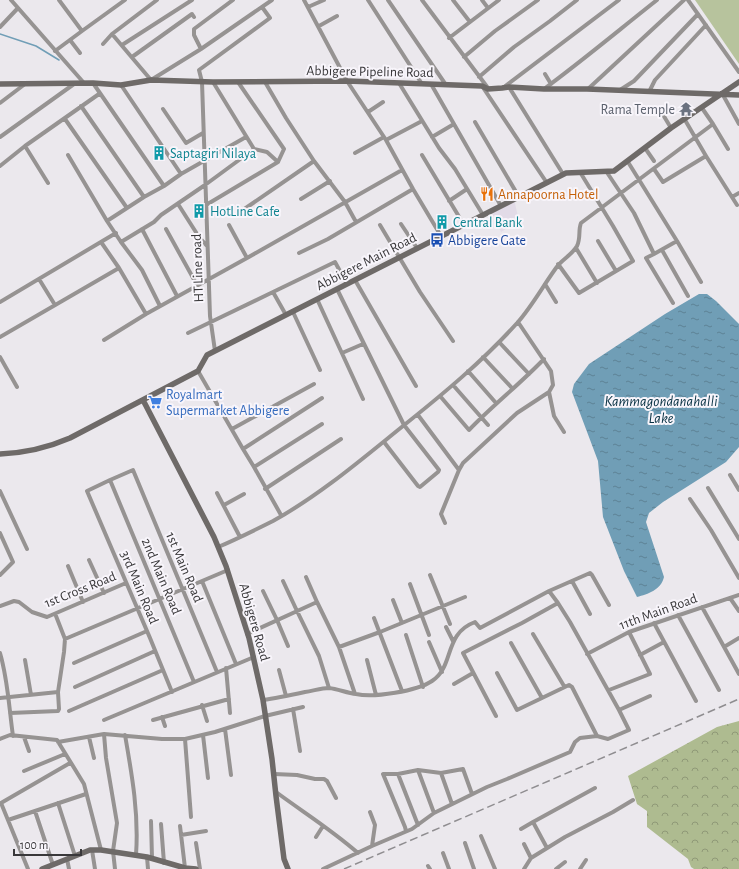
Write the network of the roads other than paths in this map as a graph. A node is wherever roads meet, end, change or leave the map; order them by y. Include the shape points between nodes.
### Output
1 (12, 0) edge
2 (60, 0) edge
3 (125, 0) edge
4 (156, 0) edge
5 (192, 0) edge
6 (233, 0) edge
7 (272, 0) edge
8 (304, 0) edge
9 (324, 0) edge
10 (368, 0) edge
11 (388, 0) edge
12 (453, 0) edge
13 (482, 0) edge
14 (499, 0) edge
15 (538, 0) edge
16 (577, 0) edge
17 (619, 0) edge
18 (657, 0) edge
19 (684, 0) edge
20 (688, 0) edge
21 (424, 1) edge
22 (262, 7) junction
23 (308, 7) junction
24 (18, 8) junction
25 (488, 8) junction
26 (698, 14) junction
27 (337, 16) dead end
28 (194, 17) dead end
29 (470, 22) junction
30 (706, 25) junction
31 (319, 26) junction
32 (0, 27) edge
33 (82, 31) junction
34 (112, 34) junction
35 (449, 38) junction
36 (70, 40) junction
37 (103, 44) dead end
38 (122, 45) junction
39 (201, 49) junction
40 (55, 52) junction
41 (80, 53) dead end
42 (132, 57) junction
43 (464, 57) junction
44 (739, 72) edge
45 (544, 74) dead end
46 (479, 76) junction
47 (151, 80) junction
48 (347, 81) junction
49 (202, 82) junction
50 (213, 82) junction
51 (238, 82) junction
52 (265, 82) junction
53 (739, 82) edge
54 (93, 83) junction
55 (399, 83) junction
56 (0, 84) edge
57 (25, 84) junction
58 (74, 84) junction
59 (84, 84) junction
60 (422, 84) junction
61 (431, 84) junction
62 (551, 84) junction
63 (121, 85) junction
64 (446, 85) junction
65 (485, 87) junction
66 (510, 87) junction
67 (502, 88) junction
68 (544, 90) junction
69 (587, 90) junction
70 (620, 91) junction
71 (649, 92) junction
72 (100, 94) junction
73 (721, 95) junction
74 (739, 95) edge
75 (383, 102) dead end
76 (0, 103) edge
77 (81, 106) junction
78 (659, 108) dead end
79 (702, 108) junction
80 (163, 109) dead end
81 (368, 112) junction
82 (65, 119) junction
83 (684, 120) junction
84 (422, 121) junction
85 (475, 122) dead end
86 (454, 124) junction
87 (713, 124) junction
88 (739, 124) edge
89 (672, 128) junction
90 (204, 133) junction
91 (0, 137) edge
92 (246, 137) junction
93 (432, 137) junction
94 (695, 138) junction
95 (385, 139) junction
96 (25, 146) junction
97 (645, 148) junction
98 (254, 149) junction
99 (728, 149) dead end
100 (355, 153) dead end
101 (68, 155) dead end
102 (422, 155) dead end
103 (706, 156) junction
104 (205, 161) junction
105 (314, 161) junction
106 (654, 161) dead end
107 (278, 162) junction
108 (628, 162) junction
109 (0, 166) edge
110 (654, 169) junction
111 (402, 170) junction
112 (606, 171) junction
113 (580, 172) junction
114 (181, 174) junction
115 (563, 174) junction
116 (639, 180) junction
117 (330, 181) junction
118 (48, 183) dead end
119 (547, 183) junction
120 (206, 185) junction
121 (164, 186) junction
122 (467, 189) junction
123 (413, 190) junction
124 (739, 192) edge
125 (621, 193) junction
126 (144, 197) junction
127 (519, 197) junction
128 (732, 197) junction
129 (301, 199) dead end
130 (449, 201) junction
131 (345, 202) junction
132 (178, 204) junction
133 (737, 204) dead end
134 (206, 205) junction
135 (502, 206) junction
136 (127, 208) junction
137 (602, 208) junction
138 (240, 212) dead end
139 (483, 215) junction
140 (108, 221) junction
141 (356, 222) junction
142 (401, 224) dead end
143 (229, 225) dead end
144 (380, 225) dead end
145 (464, 225) junction
146 (166, 228) dead end
147 (142, 229) junction
148 (116, 233) junction
149 (441, 236) junction
150 (598, 240) dead end
151 (678, 241) junction
152 (101, 242) junction
153 (121, 242) junction
154 (207, 246) junction
155 (417, 248) junction
156 (576, 248) junction
157 (662, 250) junction
158 (299, 253) dead end
159 (654, 254) junction
160 (247, 258) junction
161 (399, 258) junction
162 (558, 264) junction
163 (119, 268) junction
164 (616, 271) junction
165 (39, 279) junction
166 (208, 279) junction
167 (355, 280) junction
168 (701, 282) dead end
169 (597, 283) junction
170 (347, 284) junction
171 (545, 284) junction
172 (197, 285) junction
173 (337, 289) junction
174 (272, 292) junction
175 (178, 296) junction
176 (688, 296) dead end
177 (317, 299) junction
178 (0, 302) edge
179 (556, 302) dead end
180 (673, 303) dead end
181 (55, 305) junction
182 (160, 306) junction
183 (293, 312) junction
184 (146, 314) junction
185 (286, 315) junction
186 (210, 322) junction
187 (518, 322) junction
188 (188, 333) dead end
189 (0, 338) edge
190 (104, 340) dead end
191 (453, 341) dead end
192 (499, 342) junction
193 (363, 344) junction
194 (215, 351) junction
195 (342, 353) junction
196 (0, 357) edge
197 (483, 357) junction
198 (544, 359) junction
199 (320, 370) dead end
200 (198, 371) junction
201 (468, 372) junction
202 (529, 374) junction
203 (314, 384) dead end
204 (453, 385) junction
205 (416, 386) dead end
206 (17, 387) dead end
207 (512, 388) junction
208 (549, 392) junction
209 (440, 396) junction
210 (322, 398) dead end
211 (363, 399) dead end
212 (143, 400) junction
213 (496, 403) junction
214 (418, 415) junction
215 (481, 417) junction
216 (322, 424) dead end
217 (488, 425) dead end
218 (404, 426) junction
219 (232, 429) junction
220 (564, 432) dead end
221 (340, 439) dead end
222 (384, 442) junction
223 (243, 449) junction
224 (0, 454) edge
225 (254, 467) junction
226 (459, 470) junction
227 (730, 475) dead end
228 (110, 480) junction
229 (708, 488) dead end
230 (265, 489) junction
231 (739, 490) edge
232 (0, 491) edge
233 (217, 493) dead end
234 (244, 494) dead end
235 (690, 500) dead end
236 (224, 505) junction
237 (281, 515) junction
238 (445, 523) dead end
239 (0, 533) edge
240 (240, 537) junction
241 (739, 539) edge
242 (218, 547) junction
243 (27, 549) dead end
244 (89, 560) dead end
245 (68, 566) dead end
246 (228, 570) junction
247 (0, 575) edge
248 (430, 575) dead end
249 (306, 578) dead end
250 (739, 578) edge
251 (202, 581) junction
252 (283, 581) dead end
253 (572, 581) junction
254 (126, 583) junction
255 (410, 584) dead end
256 (182, 589) junction
257 (263, 591) dead end
258 (549, 591) junction
259 (104, 593) junction
260 (739, 595) edge
261 (465, 597) dead end
262 (159, 598) junction
263 (730, 598) junction
264 (393, 600) dead end
265 (83, 602) junction
266 (317, 602) junction
267 (558, 603) junction
268 (609, 605) dead end
269 (0, 606) edge
270 (442, 606) junction
271 (137, 607) junction
272 (702, 607) junction
273 (297, 611) junction
274 (739, 611) edge
275 (590, 614) dead end
276 (422, 615) junction
277 (678, 615) junction
278 (56, 616) dead end
279 (374, 618) dead end
280 (277, 620) junction
281 (402, 623) junction
282 (654, 623) junction
283 (147, 631) junction
284 (380, 632) junction
285 (628, 632) junction
286 (247, 634) junction
287 (533, 634) dead end
288 (406, 635) dead end
289 (429, 635) dead end
290 (739, 638) edge
291 (64, 639) junction
292 (453, 641) junction
293 (429, 642) dead end
294 (664, 642) junction
295 (511, 643) dead end
296 (288, 646) dead end
297 (339, 646) junction
298 (724, 647) junction
299 (155, 651) junction
300 (0, 653) edge
301 (587, 654) junction
302 (640, 655) junction
303 (254, 657) junction
304 (26, 660) dead end
305 (367, 660) dead end
306 (74, 663) dead end
307 (236, 664) junction
308 (226, 668) junction
309 (163, 670) junction
310 (279, 670) dead end
311 (217, 672) junction
312 (442, 673) junction
313 (473, 673) junction
314 (497, 673) dead end
315 (739, 674) edge
316 (194, 682) junction
317 (454, 684) dead end
318 (564, 686) junction
319 (75, 687) dead end
320 (423, 687) junction
321 (329, 688) junction
322 (609, 690) junction
323 (719, 690) dead end
324 (402, 691) junction
325 (58, 692) junction
326 (172, 692) junction
327 (355, 694) junction
328 (32, 695) junction
329 (376, 695) junction
330 (286, 696) junction
331 (650, 696) dead end
332 (8, 697) junction
333 (0, 698) edge
334 (229, 698) junction
335 (542, 698) junction
336 (263, 700) junction
337 (696, 701) dead end
338 (202, 705) junction
339 (303, 707) dead end
340 (293, 709) junction
341 (619, 710) junction
342 (69, 711) dead end
343 (10, 713) junction
344 (230, 714) dead end
345 (265, 716) junction
346 (496, 716) dead end
347 (162, 717) junction
348 (104, 720) dead end
349 (153, 720) dead end
350 (207, 721) dead end
351 (165, 726) dead end
352 (225, 729) junction
353 (104, 734) junction
354 (125, 735) junction
355 (203, 735) junction
356 (12, 736) junction
357 (597, 736) junction
358 (24, 737) junction
359 (89, 737) junction
360 (0, 739) edge
361 (185, 739) junction
362 (58, 742) junction
363 (29, 751) dead end
364 (300, 751) dead end
365 (65, 754) junction
366 (94, 758) dead end
367 (70, 763) junction
368 (418, 770) junction
369 (24, 771) dead end
370 (440, 773) junction
371 (274, 774) junction
372 (398, 774) junction
373 (232, 775) dead end
374 (208, 778) dead end
375 (595, 788) dead end
376 (275, 792) junction
377 (86, 794) junction
378 (472, 794) junction
379 (336, 798) dead end
380 (633, 800) dead end
381 (58, 803) junction
382 (452, 804) junction
383 (35, 811) junction
384 (370, 812) dead end
385 (434, 813) junction
386 (191, 817) dead end
387 (8, 820) junction
388 (151, 821) dead end
389 (534, 822) junction
390 (161, 824) dead end
391 (418, 825) junction
392 (180, 826) dead end
393 (323, 826) junction
394 (521, 829) dead end
395 (206, 831) dead end
396 (406, 831) junction
397 (180, 835) junction
398 (482, 836) dead end
399 (316, 837) dead end
400 (196, 843) dead end
401 (465, 843) dead end
402 (524, 844) dead end
403 (372, 846) junction
404 (547, 848) junction
405 (92, 850) junction
406 (101, 850) junction
407 (113, 851) junction
408 (358, 853) junction
409 (443, 853) dead end
410 (136, 855) junction
411 (75, 856) junction
412 (149, 858) junction
413 (531, 858) junction
414 (68, 859) junction
415 (586, 860) dead end
416 (565, 862) dead end
417 (168, 865) edge
418 (52, 866) edge
419 (185, 868) edge
420 (28, 869) edge
421 (42, 869) edge
422 (69, 869) edge
423 (95, 869) edge
424 (116, 869) edge
425 (148, 869) edge
426 (196, 869) edge
427 (200, 869) edge
428 (288, 869) edge
429 (323, 869) edge
430 (449, 869) edge
431 (474, 869) edge
432 (495, 869) edge
433 (524, 869) edge
434 (556, 869) edge
435 (580, 869) edge

1 - 24 street
2 - 33 street
3 - 33 street
4 - 34 street
5 - 38 street
6 - 39 street via 194,29
7 - 22 street
8 - 23 street
9 - 23 street
10 - 60 street
11 - 64 street
12 - 29 street
13 - 25 street
14 - 25 street
15 - 43 street
16 - 46 street
17 - 67 street
18 - 62 street
19 - 69 street
20 - 26 street
21 - 35 street
22 - 39 street
22 - 49 street, HT Line road via 270,18 199,70
23 - 31 street
24 - 32 street
24 - 40 street
25 - 29 street
26 - 30 street
26 - 70 street via 634,81
27 - 31 street
28 - 42 street via 192,14
29 - 35 street
30 - 44 street
30 - 71 street via 655,80
31 - 48 street
33 - 36 street
34 - 37 street
34 - 38 street
35 - 43 street
36 - 40 street
36 - 41 street
38 - 42 street
39 - 47 street
40 - 59 street
42 - 47 street
43 - 46 street
45 - 62 street
46 - 65 street
47 - 49 street, Abbigere Pipeline Road
47 - 63 street, Abbigere Pipeline Road
48 - 52 street, Abbigere Pipeline Road
48 - 55 street, Abbigere Pipeline Road
48 - 81 street
49 - 50 street, Abbigere Pipeline Road
49 - 90 street, HT Line road
50 - 51 street, Abbigere Pipeline Road
50 - 92 street
51 - 52 street, Abbigere Pipeline Road
51 - 107 street via 284,149
52 - 105 street
53 - 73 street, Abbigere Main Road
54 - 59 street, Abbigere Pipeline Road
54 - 63 street, Abbigere Pipeline Road
54 - 72 street
55 - 60 street, Abbigere Pipeline Road
55 - 84 street
56 - 57 street, Abbigere Pipeline Road
57 - 58 street, Abbigere Pipeline Road
57 - 76 street
58 - 59 street, Abbigere Pipeline Road
58 - 91 street
60 - 61 street, Abbigere Pipeline Road
61 - 64 street, Abbigere Pipeline Road
61 - 86 street
62 - 68 street
63 - 114 street
64 - 65 street, Abbigere Pipeline Road
65 - 67 street, Abbigere Pipeline Road
65 - 119 street
66 - 67 street, Abbigere Pipeline Road
66 - 68 street, Abbigere Pipeline Road
66 - 115 street
68 - 69 street, Abbigere Pipeline Road
69 - 70 street, Abbigere Pipeline Road
70 - 71 street, Abbigere Pipeline Road
71 - 73 street, Abbigere Pipeline Road
72 - 77 street
72 - 121 street
73 - 74 street, Abbigere Pipeline Road
73 - 79 street, Abbigere Main Road
73 - 88 street
75 - 81 street
77 - 82 street
77 - 126 street
78 - 89 street
79 - 83 street, Abbigere Main Road
79 - 87 street
80 - 90 street via 186,142
81 - 95 street
82 - 96 street
82 - 136 street
83 - 89 street, Abbigere Main Road
83 - 94 street
84 - 93 street
84 - 95 street
85 - 127 street
86 - 93 street
86 - 135 street
87 - 94 street
87 - 99 street
89 - 97 street, Abbigere Main Road
90 - 104 street, HT Line road
92 - 98 street
92 - 104 street
93 - 122 street
94 - 103 street
94 - 110 street
95 - 100 street
95 - 111 street
96 - 109 street
96 - 118 street
97 - 106 street
97 - 108 street, Abbigere Main Road
98 - 107 street via 267,152
98 - 120 street
101 - 140 street
102 - 130 street
103 - 110 street via 663,182
103 - 128 street
104 - 114 street
104 - 120 street, HT Line road
105 - 117 street
105 - 138 street
107 - 134 street
108 - 112 street, Abbigere Main Road via 614,171
108 - 116 street
110 - 116 street
111 - 123 street
111 - 131 street
112 - 113 street, Abbigere Main Road
112 - 125 street
113 - 115 street, Abbigere Main Road
113 - 137 street
114 - 121 street
115 - 119 street, Abbigere Main Road
116 - 125 street
116 - 151 street
117 - 129 street
117 - 131 street
119 - 127 street, Abbigere Main Road
120 - 132 street
120 - 134 street, HT Line road
121 - 126 street
122 - 130 street
122 - 139 street
123 - 141 street
123 - 149 street
124 - 128 street
125 - 137 street
125 - 159 street
126 - 136 street
127 - 135 street, Abbigere Main Road
128 - 133 street
130 - 145 street
131 - 141 street
131 - 160 street
132 - 147 street
132 - 154 street
134 - 154 street, HT Line road
135 - 139 street, Abbigere Main Road
136 - 140 street
137 - 156 street via 581,223
137 - 164 street via 633,260
139 - 145 street, Abbigere Main Road
140 - 148 street
141 - 158 street
142 - 155 street
143 - 160 street
144 - 161 street
145 - 149 street, Abbigere Main Road
146 - 172 street
147 - 153 street
147 - 175 street
148 - 152 street
148 - 153 street
149 - 155 street, Abbigere Main Road
150 - 164 street
151 - 157 street
151 - 168 street
152 - 163 street
152 - 165 street
153 - 182 street via 142,270
154 - 166 street, HT Line road
155 - 161 street, Abbigere Main Road
156 - 162 street
156 - 169 street
157 - 159 street
157 - 176 street
159 - 180 street via 646,258
160 - 166 street
161 - 167 street, Abbigere Main Road
161 - 191 street
162 - 169 street via 579,293
162 - 171 street
163 - 181 street
163 - 184 street
164 - 169 street
165 - 178 street
165 - 181 street
166 - 172 street
166 - 186 street, HT Line road
167 - 170 street, Abbigere Main Road
167 - 205 street
170 - 173 street, Abbigere Main Road
170 - 174 street via 335,262
171 - 179 street
171 - 187 street
172 - 175 street
173 - 177 street, Abbigere Main Road
173 - 193 street
174 - 185 street
174 - 186 street
175 - 182 street
177 - 183 street, Abbigere Main Road
177 - 195 street
181 - 189 street
182 - 184 street
183 - 185 street, Abbigere Main Road
183 - 199 street
184 - 190 street
185 - 194 street, Abbigere Main Road
186 - 188 street
186 - 194 street, HT Line road
187 - 192 street
187 - 198 street
192 - 197 street
192 - 202 street
193 - 195 street
193 - 218 street
194 - 200 street, Abbigere Main Road via 207,355
195 - 211 street
196 - 206 street
197 - 201 street
197 - 207 street
198 - 202 street
198 - 208 street via 552,375 553,385
200 - 212 street
200 - 219 street
201 - 204 street
201 - 213 street
202 - 207 street
203 - 219 street
204 - 209 street
204 - 215 street
207 - 213 street
208 - 220 street via 554,416
208 - 226 street via 517,413 463,463
209 - 214 street
209 - 215 street via 468,430
210 - 223 street
212 - 224 street via 54,445 20,453
212 - 242 street, Abbigere Road
213 - 215 street
214 - 218 street
214 - 226 street
215 - 217 street
216 - 225 street
218 - 222 street
218 - 222 street via 439,470 420,487
219 - 223 street
221 - 230 street
222 - 237 street
223 - 225 street
225 - 230 street
226 - 238 street via 441,514
227 - 231 street
228 - 254 street, 3rd Main Road via 88,491
228 - 256 street, 1st Main Road via 133,470
228 - 262 street, 2nd Main Road
229 - 241 street
230 - 237 street
232 - 243 street
233 - 236 street
234 - 236 street
235 - 250 street
236 - 240 street
237 - 240 street
239 - 247 street via 13,562
240 - 242 street
242 - 246 street, Abbigere Road
244 - 259 street
245 - 265 street
246 - 251 street
246 - 286 street, Abbigere Road
248 - 270 street
249 - 266 street
251 - 256 street
251 - 307 street
252 - 273 street
253 - 258 street
253 - 268 street via 591,573
253 - 275 street
254 - 259 street, 1st Cross Road
254 - 271 street, 3rd Main Road
255 - 276 street
256 - 262 street
256 - 311 street, 1st Main Road
257 - 280 street
258 - 267 street
258 - 292 street via 485,625 478,627 475,622 468,625
259 - 265 street, 1st Cross Road
260 - 263 street, 11th Main Road
261 - 270 street
262 - 271 street
262 - 316 street, 2nd Main Road
263 - 272 street, 11th Main Road
263 - 274 street
264 - 281 street
265 - 269 street, 1st Cross Road via 47,617 32,612 19,602 14,601
266 - 273 street
266 - 297 street
267 - 301 street
267 - 313 street via 462,652
270 - 276 street
270 - 292 street
271 - 283 street, 3rd Main Road
271 - 291 street
272 - 277 street, 11th Main Road
272 - 298 street
273 - 280 street
273 - 321 street via 319,656
276 - 281 street
276 - 289 street
277 - 282 street, 11th Main Road
277 - 323 street
278 - 291 street
279 - 284 street
280 - 286 street
280 - 296 street
281 - 284 street
282 - 285 street, 11th Main Road
282 - 294 street
283 - 299 street, 3rd Main Road
283 - 306 street
284 - 297 street
284 - 324 street
285 - 301 street, 11th Main Road
285 - 302 street
286 - 303 street, Abbigere Road
287 - 318 street
288 - 320 street
290 - 298 street
291 - 325 street
292 - 312 street
293 - 312 street
294 - 302 street
294 - 337 street
295 - 335 street
297 - 327 street
298 - 315 street
299 - 309 street, 3rd Main Road
299 - 319 street
300 - 332 street via 5,669
301 - 322 street
302 - 322 street via 650,674
303 - 307 street
303 - 336 street, Abbigere Road
304 - 328 street
305 - 329 street
307 - 308 street
308 - 311 street
308 - 334 street
309 - 326 street, 3rd Main Road
309 - 342 street
310 - 330 street
311 - 316 street
312 - 320 street
313 - 317 street
313 - 346 street
314 - 335 street via 518,710
316 - 326 street
318 - 335 street
318 - 357 street via 572,687
320 - 324 street
321 - 327 street
321 - 330 street
322 - 341 street
324 - 329 street
325 - 328 street
325 - 343 street via 58,711
326 - 348 street
327 - 329 street
328 - 332 street
330 - 336 street
331 - 341 street
332 - 333 street
332 - 343 street
334 - 338 street
334 - 344 street
336 - 345 street, Abbigere Road
338 - 347 street
338 - 350 street
339 - 340 street
340 - 345 street
340 - 364 street
341 - 357 street via 629,730 608,739
343 - 356 street
345 - 352 street
345 - 371 street, Abbigere Road
347 - 349 street
347 - 351 street
352 - 355 street
352 - 373 street
353 - 354 street
353 - 359 street
353 - 407 street via 117,823
354 - 361 street
354 - 410 street via 135,792 138,826
355 - 361 street
355 - 374 street
356 - 358 street
356 - 360 street
357 - 378 street via 580,738 574,742 570,752
358 - 362 street
358 - 363 street
359 - 362 street
359 - 366 street
361 - 386 street
362 - 365 street
365 - 367 street
365 - 369 street
367 - 377 street via 84,784
367 - 387 street via 1,803
368 - 370 street
368 - 372 street
368 - 385 street
370 - 378 street via 463,769
370 - 382 street
371 - 376 street, Abbigere Road
371 - 379 street via 327,780
372 - 391 street
372 - 396 street via 383,774
375 - 389 street
376 - 393 street
376 - 428 street, Abbigere Road via 284,859
377 - 381 street
377 - 406 street
378 - 382 street
380 - 404 street
381 - 383 street
381 - 411 street
382 - 385 street
383 - 387 street
383 - 418 street
384 - 403 street via 375,825
385 - 391 street
387 - 420 street
388 - 412 street
389 - 394 street
389 - 404 street
390 - 417 street
391 - 396 street
392 - 397 street
393 - 399 street
393 - 408 street
395 - 397 street
396 - 403 street
397 - 419 street
398 - 432 street
400 - 427 street
401 - 431 street
402 - 413 street
403 - 408 street
404 - 413 street
405 - 406 street
405 - 411 street
405 - 423 street
406 - 407 street
407 - 410 street
407 - 424 street
408 - 429 street
409 - 430 street
410 - 412 street
411 - 414 street
412 - 417 street
412 - 425 street
413 - 433 street
414 - 418 street
414 - 422 street
415 - 435 street
416 - 434 street
417 - 419 street
418 - 421 street
419 - 426 street

